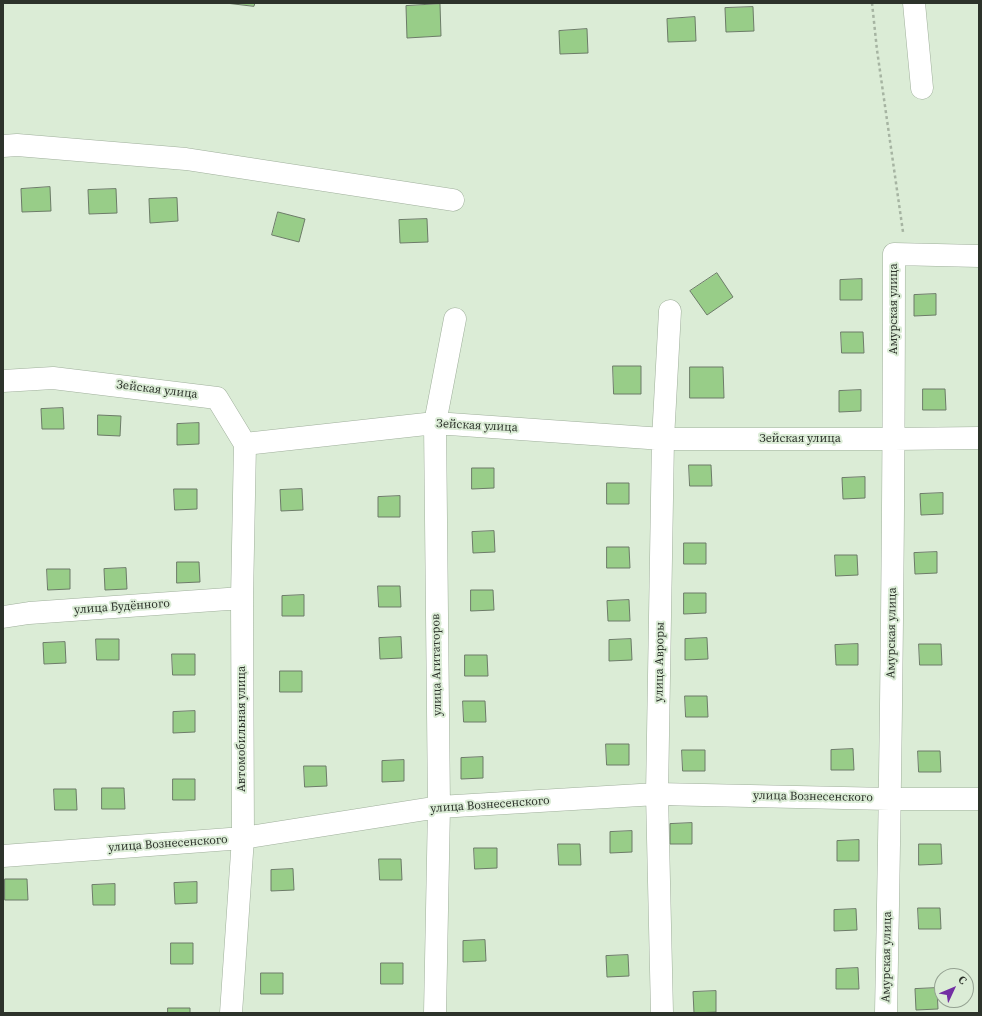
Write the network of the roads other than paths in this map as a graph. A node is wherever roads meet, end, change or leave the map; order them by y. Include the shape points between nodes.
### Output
1 (914, 3) edge
2 (922, 88) dead end
3 (3, 146) edge
4 (453, 200) dead end
5 (979, 256) edge
6 (670, 311) dead end
7 (455, 319) dead end
8 (3, 381) edge
9 (435, 423) junction
10 (663, 438) junction
11 (979, 438) edge
12 (894, 439) junction
13 (245, 444) junction
14 (242, 598) junction
15 (3, 617) edge
16 (658, 794) junction
17 (890, 798) junction
18 (979, 799) edge
19 (439, 807) junction
20 (243, 838) junction
21 (3, 856) edge
22 (231, 1013) edge
23 (435, 1013) edge
24 (662, 1013) edge
25 (886, 1013) edge

1 - 2 street
3 - 4 street via 186,159
5 - 12 street, Амурская улица via 894,254
6 - 10 street, улица Авроры
7 - 9 street, улица Агитаторов
8 - 13 street, Зейская улица via 53,378 217,398
9 - 10 street, Зейская улица
9 - 13 street, Зейская улица
9 - 19 street, улица Агитаторов
10 - 12 street, Зейская улица
10 - 16 street, улица Авроры
11 - 12 street, Зейская улица
12 - 17 street, Амурская улица
13 - 14 street, Автомобильная улица
14 - 15 street, улица Будённого
14 - 20 street, Автомобильная улица
16 - 17 street, улица Вознесенского
16 - 19 street, улица Вознесенского
16 - 24 street, улица Авроры
17 - 18 street, улица Вознесенского
17 - 25 street, Амурская улица
19 - 20 street, улица Вознесенского
19 - 23 street, улица Агитаторов
20 - 21 street, улица Вознесенского
20 - 22 street, Автомобильная улица

